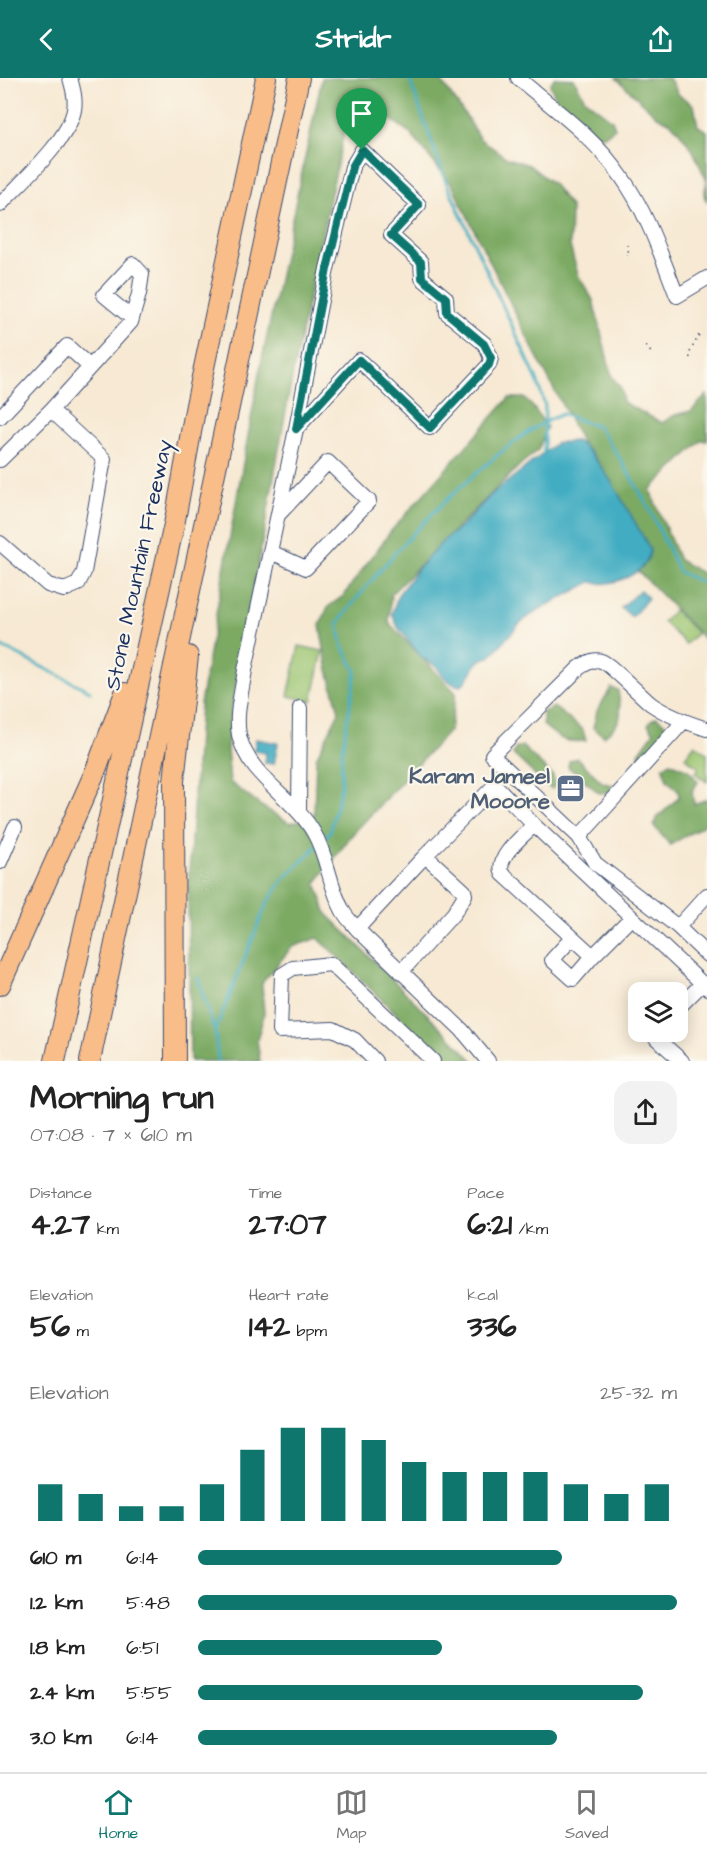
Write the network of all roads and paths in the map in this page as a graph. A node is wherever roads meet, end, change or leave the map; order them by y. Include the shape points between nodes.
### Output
1 (70, 78) edge
2 (266, 78) edge
3 (299, 78) edge
4 (518, 78) edge
5 (0, 205) edge
6 (627, 245) dead end
7 (626, 256) dead end
8 (707, 278) edge
9 (132, 318) dead end
10 (700, 333) dead end
11 (646, 346) dead end
12 (653, 355) dead end
13 (690, 358) dead end
14 (90, 367) junction
15 (51, 410) junction
16 (0, 417) edge
17 (296, 429) junction
18 (0, 460) edge
19 (278, 515) junction
20 (175, 520) junction
21 (204, 522) junction
22 (0, 543) edge
23 (271, 552) junction
24 (300, 708) dead end
25 (684, 721) junction
26 (707, 729) edge
27 (300, 812) junction
28 (534, 825) junction
29 (15, 827) dead end
30 (579, 837) junction
31 (423, 858) junction
32 (0, 862) edge
33 (707, 895) edge
34 (631, 918) junction
35 (678, 927) junction
36 (357, 929) junction
37 (572, 938) junction
38 (707, 955) edge
39 (593, 956) junction
40 (401, 972) junction
41 (0, 985) edge
42 (705, 985) edge
43 (688, 999) edge
44 (661, 1042) edge
45 (56, 1061) edge
46 (90, 1061) edge
47 (175, 1061) edge
48 (375, 1061) edge
49 (434, 1061) edge
50 (488, 1061) edge
51 (682, 1061) edge

1 - 5 street via 75,94 68,128
2 - 20 highway, Stone Mountain Freeway
3 - 21 highway
4 - 8 street via 594,144 621,174 639,203 677,296
6 - 7 path
9 - 14 street
10 - 13 path
11 - 12 path
14 - 15 street
14 - 16 street via 67,346
15 - 18 street
15 - 22 street via 104,459 84,572 78,584 64,590 48,585
17 - 17 street via 327,269 352,167 362,150 419,205 391,235 421,262 422,278 446,298 447,313 484,344 491,358 489,365 430,428 359,360
17 - 19 street
19 - 23 street
19 - 23 street via 328,462 369,501 306,568
20 - 41 highway via 121,708
20 - 45 highway, Stone Mountain Freeway
21 - 46 highway
21 - 47 highway via 174,781
23 - 27 street via 245,670 239,734 255,768
24 - 27 street
25 - 26 street
25 - 30 street
25 - 30 street via 652,705 604,661 594,660 579,668 492,755
27 - 36 street via 323,851 343,912
28 - 31 street via 495,785
28 - 34 street
28 - 37 street via 503,858 501,870
29 - 32 street
30 - 35 street via 595,863
31 - 36 street
31 - 40 street via 428,858 465,895 454,913
33 - 35 street
34 - 39 street
34 - 42 street
35 - 38 street
36 - 40 street
37 - 39 street
37 - 39 street via 552,960 573,979
40 - 50 street via 462,1030
42 - 43 street
44 - 51 street
48 - 49 street via 355,1041 333,1029 280,1031 282,975 293,968 331,964

